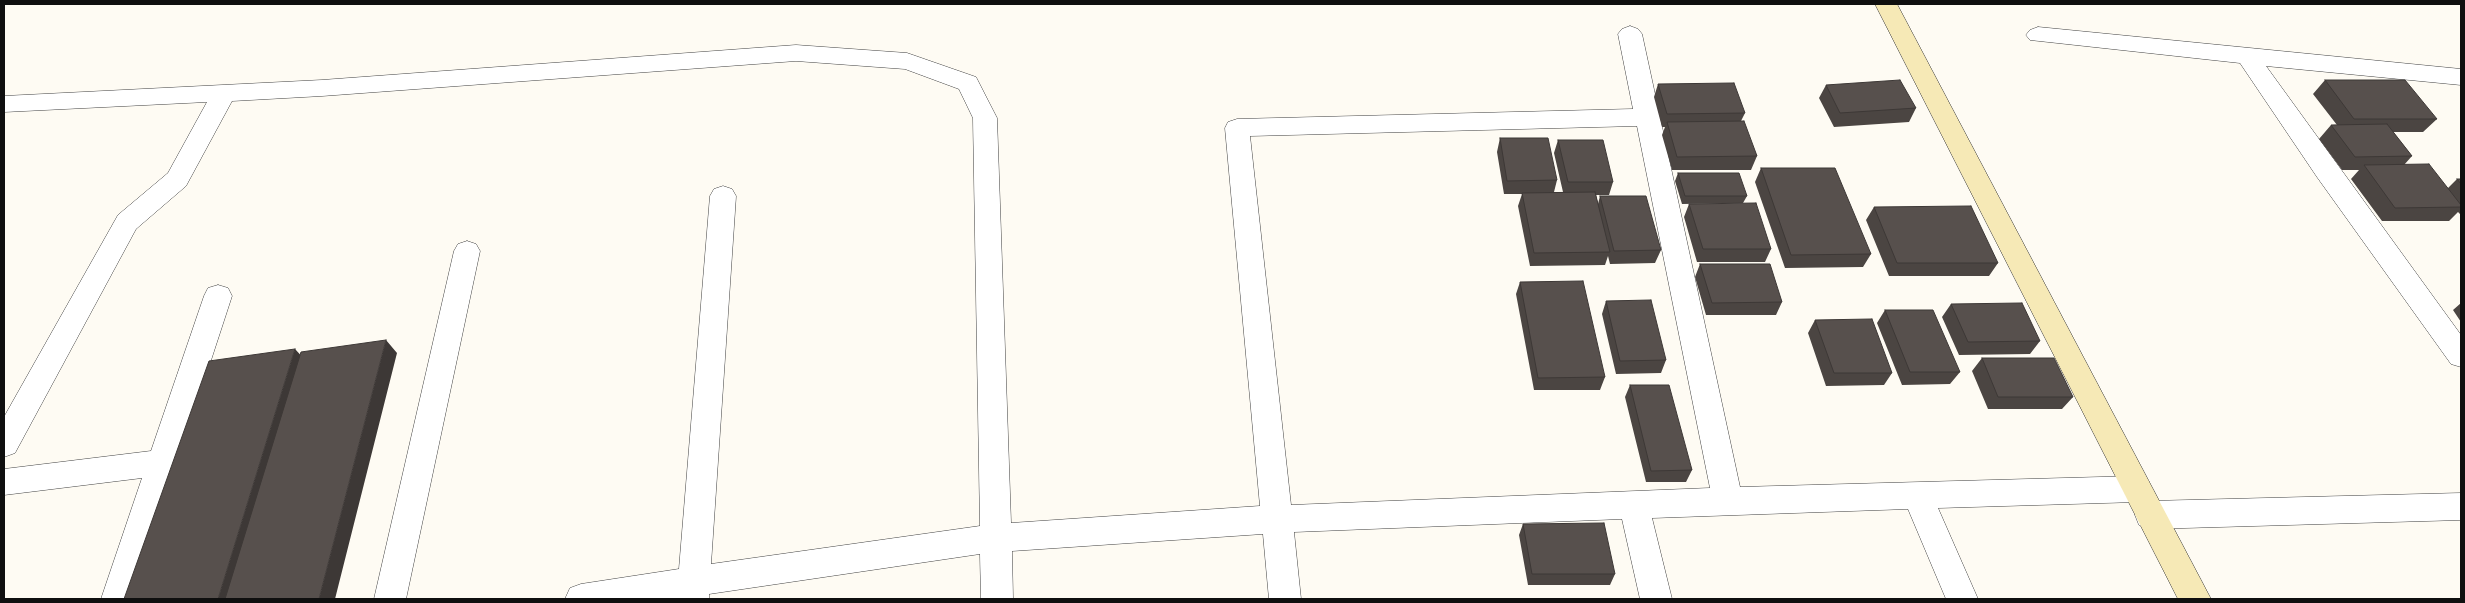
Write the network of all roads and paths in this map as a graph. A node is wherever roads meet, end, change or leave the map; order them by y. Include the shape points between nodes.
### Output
1 (1886, 4) edge
2 (1630, 34) dead end
3 (2038, 35) dead end
4 (2247, 56) junction
5 (2461, 77) edge
6 (224, 93) junction
7 (4, 104) edge
8 (1648, 117) junction
9 (723, 196) dead end
10 (467, 252) dead end
11 (218, 296) dead end
12 (2461, 356) edge
13 (4, 444) edge
14 (162, 462) junction
15 (4, 482) edge
16 (1917, 495) junction
17 (1728, 501) junction
18 (2144, 502) junction
19 (1634, 505) junction
20 (2461, 506) edge
21 (1277, 519) junction
22 (994, 539) junction
23 (694, 590) edge
24 (117, 599) edge
25 (390, 599) edge
26 (580, 599) edge
27 (997, 599) edge
28 (1285, 599) edge
29 (1656, 599) edge
30 (1962, 599) edge
31 (2195, 599) edge

1 - 18 street
2 - 8 street
3 - 4 street
4 - 5 street
4 - 12 street
6 - 7 street
6 - 13 street via 177,179 128,222
6 - 22 street via 796,52 907,61 968,83 984,118
8 - 17 street
8 - 21 street via 1237,128
9 - 23 street
10 - 25 street
11 - 14 street
14 - 15 street
14 - 24 street
16 - 17 street
16 - 18 street
16 - 30 street
17 - 19 street
18 - 20 street
18 - 31 street
19 - 21 street
19 - 29 street
21 - 22 street
21 - 28 street
22 - 23 street via 960,541
22 - 27 street
23 - 26 street

